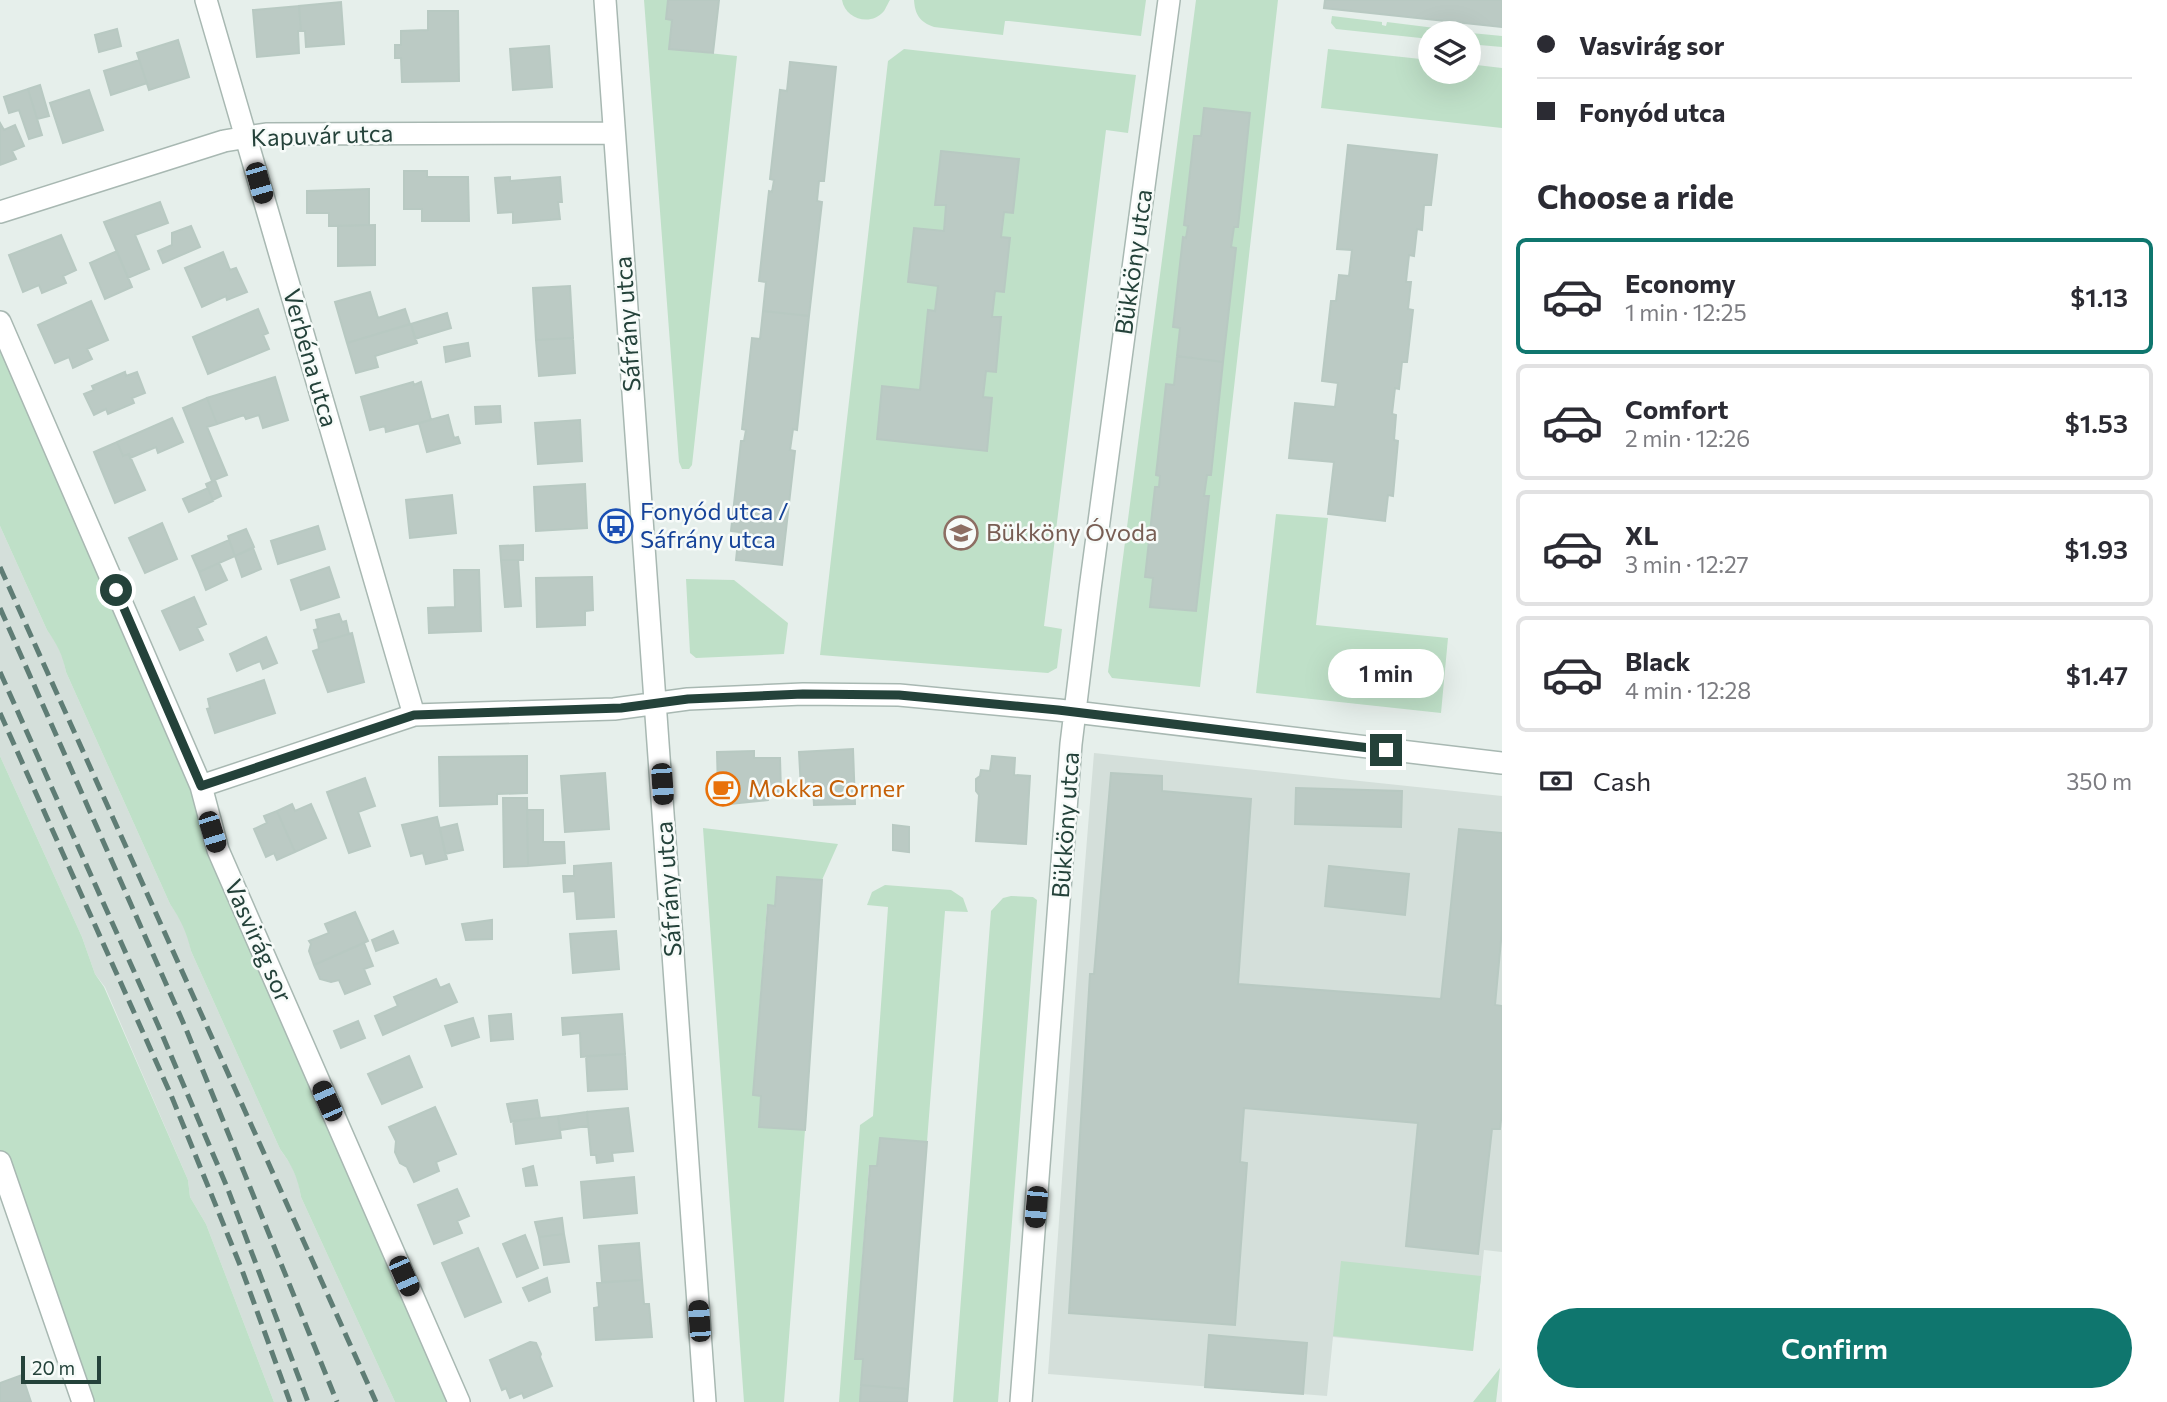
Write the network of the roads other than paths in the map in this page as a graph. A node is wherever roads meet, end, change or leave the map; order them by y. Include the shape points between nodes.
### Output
1 (206, 0) edge
2 (605, 0) edge
3 (1169, 0) edge
4 (614, 133) junction
5 (246, 137) junction
6 (0, 212) edge
7 (0, 322) edge
8 (656, 704) junction
9 (1076, 712) junction
10 (414, 715) junction
11 (1502, 763) edge
12 (201, 786) junction
13 (0, 1162) edge
14 (83, 1402) edge
15 (459, 1402) edge
16 (705, 1402) edge
17 (1021, 1402) edge

1 - 5 street, Verbéna utca
2 - 4 street, Sáfrány utca
3 - 9 street, Bükköny utca
4 - 5 street, Kapuvár utca
4 - 8 street, Sáfrány utca
5 - 6 street, Kapuvár utca
5 - 10 street, Verbéna utca
7 - 12 street, Vasvirág sor
8 - 9 street via 703,698 899,695
8 - 10 street
8 - 16 street, Sáfrány utca
9 - 11 street
9 - 17 street, Bükköny utca
10 - 12 street
12 - 15 street, Vasvirág sor via 218,850
13 - 14 street

